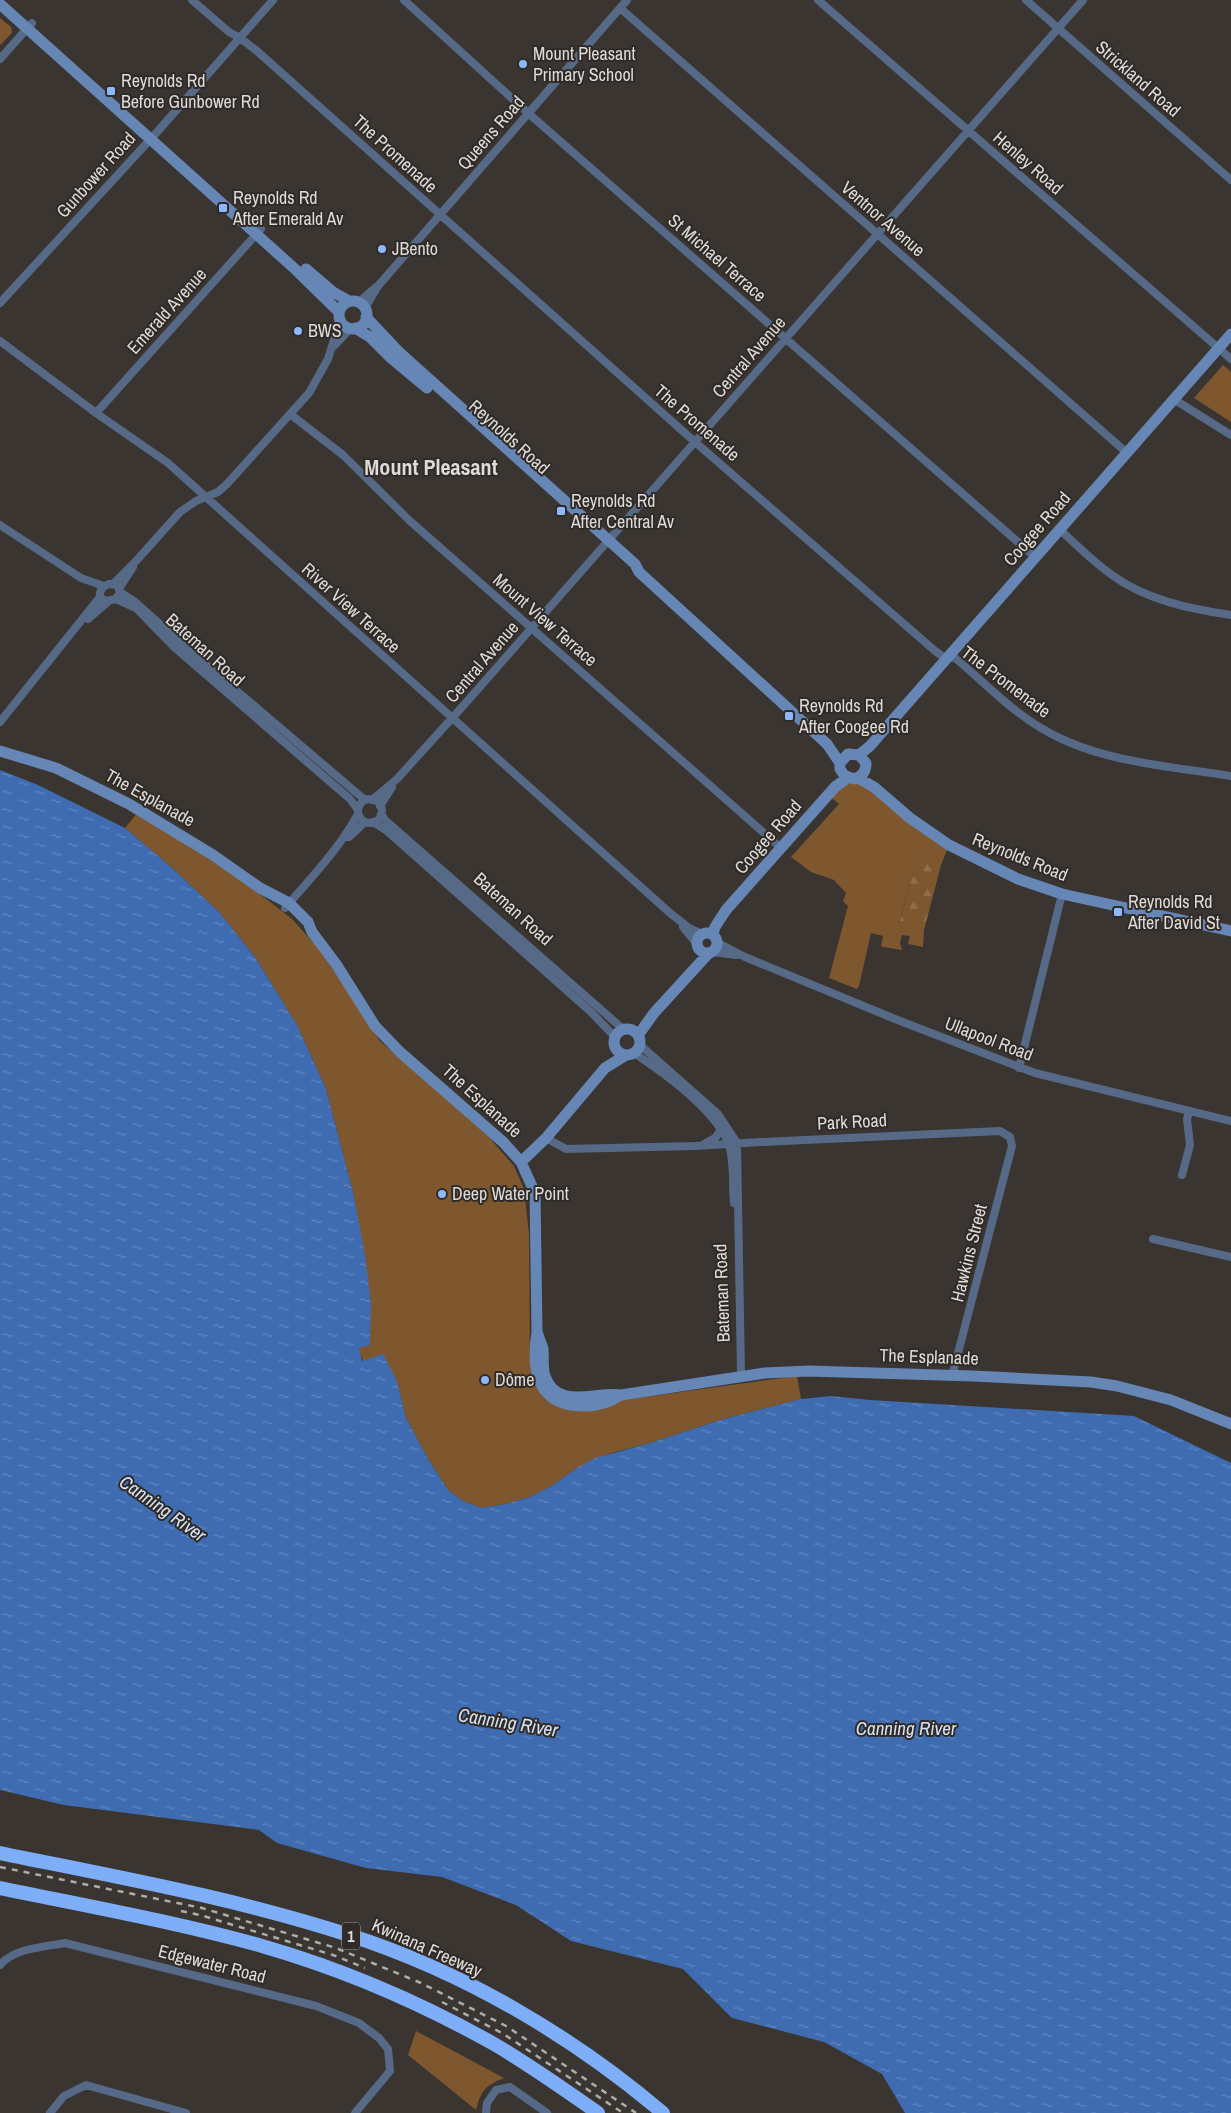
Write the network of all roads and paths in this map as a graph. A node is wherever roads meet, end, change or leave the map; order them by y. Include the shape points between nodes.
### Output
1 (7, 0) edge
2 (192, 0) edge
3 (273, 0) edge
4 (404, 0) edge
5 (627, 0) edge
6 (818, 0) edge
7 (1026, 0) edge
8 (1083, 0) edge
9 (0, 4) edge
10 (620, 8) junction
11 (30, 26) junction
12 (1058, 28) junction
13 (240, 38) junction
14 (0, 59) edge
15 (528, 113) junction
16 (968, 131) junction
17 (152, 136) junction
18 (1231, 180) edge
19 (440, 214) junction
20 (259, 231) junction
21 (877, 234) junction
22 (0, 303) edge
23 (360, 307) junction
24 (339, 316) junction
25 (353, 328) junction
26 (1231, 334) edge
27 (786, 338) junction
28 (0, 341) edge
29 (333, 347) junction
30 (1219, 348) junction
31 (395, 355) junction
32 (1231, 359) edge
33 (1175, 400) junction
34 (96, 413) junction
35 (290, 414) junction
36 (1231, 434) edge
37 (695, 442) junction
38 (1126, 452) junction
39 (206, 498) junction
40 (0, 525) edge
41 (1060, 530) junction
42 (606, 543) junction
43 (1034, 558) junction
44 (101, 592) junction
45 (116, 592) junction
46 (1231, 615) edge
47 (77, 628) junction
48 (531, 628) junction
49 (949, 657) junction
50 (451, 719) junction
51 (0, 722) edge
52 (0, 744) edge
53 (0, 751) edge
54 (14, 754) junction
55 (853, 766) junction
56 (1231, 776) edge
57 (397, 779) junction
58 (369, 800) junction
59 (380, 810) junction
60 (358, 812) junction
61 (370, 822) junction
62 (337, 848) junction
63 (781, 848) junction
64 (1062, 894) junction
65 (287, 906) junction
66 (1231, 931) edge
67 (707, 943) junction
68 (628, 1041) junction
69 (1019, 1068) junction
70 (1189, 1112) junction
71 (1231, 1121) edge
72 (721, 1130) junction
73 (1010, 1137) joint
74 (546, 1138) junction
75 (733, 1143) junction
76 (695, 1146) junction
77 (522, 1162) junction
78 (1182, 1175) dead end
79 (1153, 1239) dead end
80 (1231, 1257) edge
81 (742, 1375) junction
82 (952, 1376) junction
83 (1231, 1424) edge
84 (0, 1854) edge
85 (0, 1888) edge
86 (0, 1965) edge
87 (50, 2113) edge
88 (186, 2113) edge
89 (355, 2113) edge
90 (486, 2113) edge
91 (547, 2113) edge
92 (598, 2113) edge
93 (663, 2113) edge

1 - 11 street, Reynolds Road
2 - 13 street, The Promenade
3 - 13 street, Gunbower Road
4 - 15 street, St Michael Terrace
5 - 10 street, Queens Road
6 - 16 street, Henley Road
7 - 12 street, Strickland Road
8 - 12 street, Central Avenue
9 - 11 street, Reynolds Road
10 - 15 street, Queens Road
10 - 21 street, Ventnor Avenue
11 - 14 street
11 - 17 street, Reynolds Road
12 - 16 street, Central Avenue
12 - 18 street, Strickland Road
13 - 17 street, Gunbower Road
13 - 19 street, The Promenade
15 - 19 street, Queens Road
15 - 27 street, St Michael Terrace
16 - 21 street, Central Avenue
16 - 30 street, Henley Road
17 - 20 street, Reynolds Road
17 - 22 street, Gunbower Road
19 - 23 street, Queens Road
19 - 37 street, The Promenade
20 - 23 street, Reynolds Road via 333,292
20 - 24 street, Reynolds Road via 324,296
20 - 34 street, Emerald Avenue
21 - 27 street, Central Avenue
21 - 38 street, Ventnor Avenue
23 - 24 street via 342,305
23 - 25 street via 362,324
23 - 31 street, Reynolds Road
24 - 25 street, Reynolds Road via 344,326
24 - 29 street
25 - 29 street
25 - 31 street, Reynolds Road
26 - 30 street, Coogee Road
27 - 37 street, Central Avenue
27 - 43 street, St Michael Terrace
28 - 34 street, River View Terrace
29 - 35 street via 318,378
30 - 32 street, Henley Road
30 - 33 street, Coogee Road
31 - 42 street, Reynolds Road
33 - 36 street
33 - 38 street, Coogee Road
34 - 39 street, River View Terrace via 168,463
35 - 39 street via 227,484
35 - 48 street, Mount View Terrace via 343,455 410,521
37 - 42 street, Central Avenue
37 - 49 street, The Promenade via 934,650
38 - 41 street, Coogee Road
39 - 45 street via 180,512 136,561
39 - 50 street, River View Terrace
40 - 44 street, Bateman Road
41 - 43 street, Coogee Road
41 - 46 street via 1112,576 1137,590 1178,606
42 - 48 street, Central Avenue
42 - 55 street, Reynolds Road via 635,564 639,572
43 - 49 street, Coogee Road
44 - 45 street, Bateman Road
44 - 45 street
44 - 47 street
45 - 47 street
45 - 58 street, Bateman Road via 134,601
45 - 60 street, Bateman Road via 174,647 350,798
47 - 51 street
48 - 50 street, Central Avenue
48 - 63 street, Mount View Terrace
49 - 55 street, Coogee Road
49 - 56 street, The Promenade via 955,658 1039,727 1081,748 1109,756
50 - 57 street, Central Avenue
50 - 67 street, River View Terrace
52 - 54 street, The Esplanade
53 - 54 street, The Esplanade
54 - 65 street, The Esplanade via 56,768 130,804 213,854
55 - 63 street, Coogee Road
55 - 64 street, Reynolds Road via 910,818 954,848 1018,879
57 - 58 street, Central Avenue
57 - 59 street, Central Avenue
58 - 59 street, Bateman Road
58 - 60 street, Central Avenue via 362,802
59 - 61 street, Central Avenue
59 - 68 street, Bateman Road via 385,820
60 - 61 street, Bateman Road
60 - 62 street
61 - 62 street
61 - 68 street, Bateman Road via 387,831
62 - 65 street
63 - 67 street, Coogee Road via 726,910
64 - 66 street, Reynolds Road
64 - 69 street
65 - 77 street, The Esplanade via 308,922 380,1031
67 - 68 street, Coogee Road via 689,972
67 - 69 street, Ullapool Road
68 - 72 street, Bateman Road via 711,1116
68 - 74 street, Coogee Road
68 - 75 street, Bateman Road via 712,1108 724,1120
69 - 70 street, Ullapool Road
70 - 71 street, Ullapool Road
70 - 78 street via 1190,1145
72 - 75 street, Bateman Road
72 - 76 street, Park Road via 709,1142
73 - 75 street, Park Road via 1000,1131
73 - 82 street, Hawkins Street via 1012,1146
74 - 76 street, Park Road via 566,1149
74 - 77 street, Coogee Road
75 - 76 street, Park Road
75 - 81 street, Bateman Road
77 - 81 street, The Esplanade via 535,1193 535,1367 542,1386 555,1400 571,1406 596,1406 609,1404 621,1395
79 - 80 street
81 - 82 street, The Esplanade via 808,1371
82 - 83 street, The Esplanade via 1117,1386 1172,1400
84 - 93 highway, Kwinana Freeway / 1 via 198,1894 278,1914 351,1936 429,1966 559,2036
85 - 92 highway, 1 via 199,1930 329,1969 411,2002 478,2036 522,2061
86 - 89 street, Edgewater Road via 5,1959 24,1951 65,1943 316,2006 359,2022 388,2049 390,2071
87 - 88 street via 64,2096 86,2085
90 - 91 street via 487,2103 496,2090 510,2087

